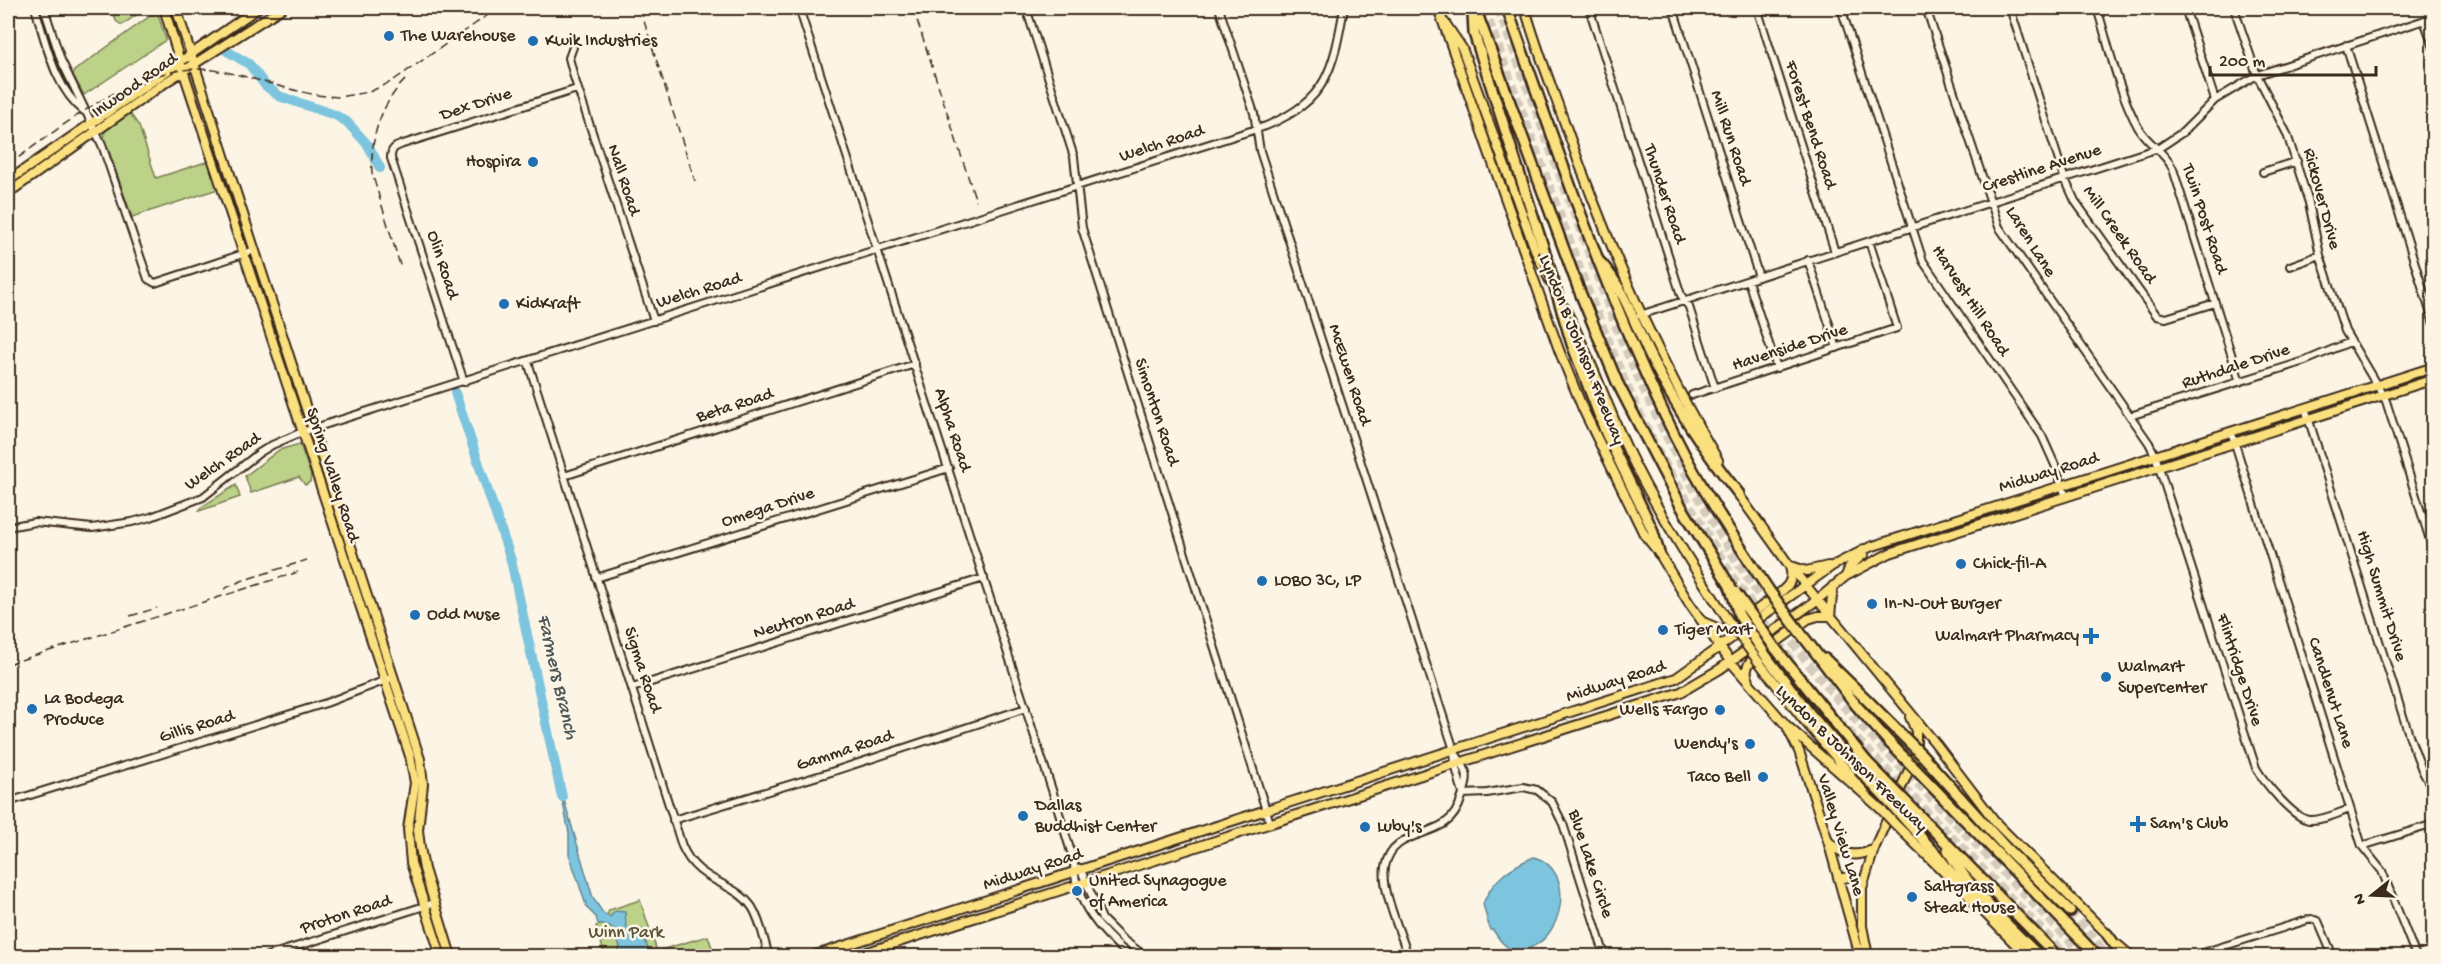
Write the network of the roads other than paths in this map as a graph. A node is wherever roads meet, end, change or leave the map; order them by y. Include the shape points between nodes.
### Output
1 (35, 8) edge
2 (44, 8) edge
3 (164, 8) edge
4 (172, 8) edge
5 (258, 8) edge
6 (282, 8) edge
7 (799, 8) edge
8 (1026, 8) edge
9 (1219, 8) edge
10 (1344, 8) edge
11 (1438, 8) edge
12 (1473, 8) edge
13 (1507, 8) edge
14 (1525, 8) edge
15 (1589, 8) edge
16 (1673, 8) edge
17 (1757, 8) edge
18 (1841, 8) edge
19 (1926, 8) edge
20 (2010, 8) edge
21 (2097, 8) edge
22 (2185, 8) edge
23 (2234, 8) edge
24 (178, 11) edge
25 (2433, 17) edge
26 (1443, 20) junction
27 (2424, 20) junction
28 (2346, 45) junction
29 (573, 47) dead end
30 (2433, 48) edge
31 (191, 54) junction
32 (195, 64) junction
33 (182, 66) junction
34 (2257, 75) junction
35 (577, 89) junction
36 (2215, 99) junction
37 (85, 111) junction
38 (91, 123) junction
39 (1257, 129) junction
40 (95, 132) junction
41 (2159, 148) junction
42 (391, 158) joint
43 (2296, 161) junction
44 (2263, 172) dead end
45 (2064, 177) junction
46 (8, 181) edge
47 (233, 182) junction
48 (222, 185) junction
49 (1077, 187) junction
50 (8, 193) edge
51 (1990, 202) junction
52 (1911, 227) junction
53 (1869, 241) junction
54 (255, 250) junction
55 (878, 250) junction
56 (1835, 252) junction
57 (245, 253) junction
58 (2320, 255) junction
59 (1598, 258) junction
60 (1809, 260) junction
61 (2290, 266) dead end
62 (1759, 277) junction
63 (1748, 281) junction
64 (1685, 301) junction
65 (2215, 303) junction
66 (1640, 315) junction
67 (654, 321) junction
68 (2433, 324) edge
69 (2350, 342) junction
70 (1837, 348) junction
71 (528, 362) junction
72 (915, 364) junction
73 (2433, 367) edge
74 (1777, 368) junction
75 (2433, 379) edge
76 (464, 382) junction
77 (2240, 382) junction
78 (2377, 384) junction
79 (1715, 388) junction
80 (1692, 395) dead end
81 (2383, 395) junction
82 (2305, 408) junction
83 (2130, 416) junction
84 (2310, 419) junction
85 (313, 429) junction
86 (2231, 431) junction
87 (302, 432) junction
88 (2235, 443) junction
89 (2155, 455) junction
90 (2159, 467) junction
91 (949, 468) junction
92 (564, 476) junction
93 (2062, 485) junction
94 (1738, 494) junction
95 (2066, 497) junction
96 (1988, 508) junction
97 (1992, 520) junction
98 (1933, 526) junction
99 (8, 527) edge
100 (1935, 538) junction
101 (1864, 549) junction
102 (1659, 553) junction
103 (2433, 553) edge
104 (1836, 564) junction
105 (1790, 565) junction
106 (1846, 576) junction
107 (596, 578) junction
108 (984, 578) junction
109 (1730, 585) junction
110 (1805, 585) junction
111 (1833, 586) junction
112 (366, 588) junction
113 (355, 591) junction
114 (1817, 600) junction
115 (1830, 616) junction
116 (1701, 622) junction
117 (1720, 647) junction
118 (1814, 650) junction
119 (1762, 659) junction
120 (1730, 661) junction
121 (394, 677) junction
122 (384, 681) junction
123 (1750, 684) junction
124 (632, 688) junction
125 (1640, 690) junction
126 (1644, 704) junction
127 (1026, 708) junction
128 (1907, 710) junction
129 (1546, 721) junction
130 (1786, 725) junction
131 (1550, 734) junction
132 (1454, 750) junction
133 (1458, 763) junction
134 (2433, 792) edge
135 (1463, 794) junction
136 (8, 802) edge
137 (1881, 809) junction
138 (2350, 809) junction
139 (1266, 810) junction
140 (1894, 813) junction
141 (673, 820) junction
142 (1270, 823) junction
143 (2433, 824) edge
144 (1942, 840) junction
145 (1828, 841) junction
146 (2362, 846) junction
147 (1874, 849) junction
148 (1078, 871) junction
149 (1839, 879) junction
150 (1082, 883) junction
151 (1862, 888) junction
152 (1974, 902) junction
153 (434, 903) junction
154 (425, 906) junction
155 (2070, 911) tunnel mouth
156 (943, 915) junction
157 (947, 928) junction
158 (2107, 934) junction
159 (1863, 954) edge
160 (267, 957) edge
161 (441, 957) edge
162 (451, 957) edge
163 (769, 957) edge
164 (813, 957) edge
165 (855, 957) edge
166 (1130, 957) edge
167 (1145, 957) edge
168 (1408, 957) edge
169 (1605, 957) edge
170 (2027, 957) edge
171 (2039, 957) edge
172 (2056, 957) edge
173 (2097, 957) edge
174 (2123, 957) edge
175 (2131, 957) edge
176 (2198, 957) edge
177 (2333, 957) edge
178 (2416, 957) edge

1 - 37 street via 58,75 75,104
2 - 37 street
3 - 33 main road, Spring Valley Road
4 - 24 main road
5 - 31 main road, Inwood Road
6 - 32 main road, Inwood Road
7 - 55 street, Alpha Road
8 - 49 street, Simonton Road via 1074,157
9 - 39 street, McEwen Road
10 - 39 street, Welch Road via 1334,59 1320,88 1292,114
11 - 26 main road, Lyndon B Johnson Freeway
12 - 102 highway, bridge via 1474,33 1572,344
12 - 109 highway, Lyndon B Johnson Freeway via 1617,382 1676,497
13 - 59 highway, Lyndon B Johnson Freeway
14 - 66 main road, Lyndon B Johnson Freeway via 1591,196
15 - 64 street, Thunder Road
16 - 62 street, Mill Run Road
17 - 56 street, Forest Bend Road
18 - 52 street, Harvest Hill Road
19 - 51 street, Laren Lane
20 - 45 street, Mill Creek Road
21 - 41 street, Twin Post Road via 2133,116 2146,139
22 - 36 street
23 - 34 street, Rickover Drive
24 - 31 main road, Spring Valley Road
25 - 27 street, Crestline Avenue
26 - 102 main road, Lyndon B Johnson Freeway via 1545,313 1583,409 1644,534
26 - 119 main road, bridge via 1462,48 1536,252 1578,334 1630,455 1682,550 1727,619
27 - 28 street, Crestline Avenue
27 - 30 street
28 - 34 street, Crestline Avenue
28 - 68 street
29 - 35 street, Nall Road via 569,58
31 - 32 main road, Spring Valley Road
31 - 33 main road, Inwood Road
32 - 33 main road, Inwood Road
32 - 47 main road, Spring Valley Road
33 - 38 main road, Inwood Road
33 - 40 main road, Inwood Road
33 - 48 main road, Spring Valley Road
34 - 36 street, Crestline Avenue
34 - 43 street, Rickover Drive via 2288,134
35 - 42 street, Dex Drive via 403,144 393,148
35 - 67 street, Nall Road
36 - 41 street, Crestline Avenue via 2183,132
37 - 38 street
38 - 40 street
38 - 46 main road, Inwood Road
39 - 49 street, Welch Road
39 - 132 street, McEwen Road via 1260,150
40 - 50 main road, Inwood Road
40 - 57 street via 151,282
41 - 45 street, Crestline Avenue
41 - 65 street, Twin Post Road via 2178,180
42 - 76 street, Olin Road
43 - 44 street
43 - 58 street, Rickover Drive
45 - 51 street, Crestline Avenue
45 - 65 street, Mill Creek Road via 2075,201 2157,316 2166,318
47 - 48 main road
47 - 54 main road, Spring Valley Road
48 - 57 main road, Spring Valley Road
49 - 55 street, Welch Road
49 - 139 street, Simonton Road via 1082,228
51 - 52 street, Crestline Avenue
51 - 83 street, Laren Lane via 2004,236
52 - 53 street, Crestline Avenue
52 - 93 street, Harvest Hill Road via 1928,271 2034,423
53 - 56 street, Crestline Avenue
53 - 70 street, Havenside Drive via 1898,328
54 - 57 street
54 - 85 main road, Spring Valley Road
55 - 67 street, Welch Road
55 - 72 street, Alpha Road
56 - 60 street, Crestline Avenue
57 - 87 main road, Spring Valley Road
58 - 61 street
58 - 69 street, Rickover Drive
59 - 94 highway via 1612,275 1687,423
59 - 118 highway, Lyndon B Johnson Freeway, bridge via 1630,341 1674,436 1754,567
60 - 62 street, Crestline Avenue
60 - 70 street
62 - 63 street, Crestline Avenue
63 - 64 street, Crestline Avenue
63 - 74 street
64 - 66 street, Crestline Avenue
64 - 79 street, Thunder Road
65 - 77 street, Twin Post Road
66 - 94 main road, Lyndon B Johnson Freeway via 1682,400
67 - 71 street, Welch Road
69 - 77 street, Ruthdale Drive
69 - 78 street, Rickover Drive
70 - 74 street, Havenside Drive
71 - 76 street, Welch Road
71 - 92 street, Sigma Road
72 - 91 street, Alpha Road
72 - 92 street, Beta Road
73 - 78 main road, Midway Road
74 - 79 street, Havenside Drive
75 - 81 main road, Midway Road
76 - 85 street, Welch Road
77 - 83 street, Ruthdale Drive
78 - 81 street, Rickover Drive
78 - 82 main road, Midway Road
79 - 80 street, Havenside Drive
81 - 84 main road, Midway Road
81 - 103 street, Rickover Drive
82 - 84 street, High Summit Drive
82 - 86 main road, Midway Road
83 - 89 street, Laren Lane
84 - 88 main road, Midway Road
84 - 134 street, High Summit Drive via 2410,738
85 - 87 street, Welch Road
85 - 112 main road, Spring Valley Road
86 - 88 street, Candlenut Lane
86 - 89 main road, Midway Road
87 - 99 street, Welch Road via 259,453 203,497 151,517 92,528 35,522
87 - 113 main road, Spring Valley Road
88 - 90 main road, Midway Road
88 - 138 street, Candlenut Lane
89 - 90 street, Laren Lane
89 - 93 main road, Midway Road
90 - 95 main road, Midway Road
90 - 138 street, Flintridge Drive via 2256,768 2301,818 2318,819
91 - 107 street, Omega Drive
91 - 108 street, Alpha Road
92 - 107 street, Sigma Road
93 - 95 street, Harvest Hill Road
93 - 96 main road, Midway Road
94 - 105 main road, Lyndon B Johnson Freeway
95 - 97 main road, Midway Road
96 - 97 main road
96 - 98 main road, Midway Road
97 - 100 main road, Midway Road
98 - 100 main road
98 - 101 main road, Midway Road
100 - 106 main road, Midway Road via 1879,557
101 - 104 main road, Midway Road
101 - 106 main road
102 - 116 main road, Lyndon B Johnson Freeway
104 - 105 main road via 1811,571
104 - 110 main road, Midway Road
105 - 110 main road, Lyndon B Johnson Freeway
105 - 116 main road via 1791,578 1785,588 1735,625 1722,630
106 - 111 main road, Midway Road
107 - 124 street, Sigma Road
108 - 124 street, Neutron Road
108 - 127 street, Alpha Road
109 - 119 highway, bridge via 1739,615
109 - 144 highway, Lyndon B Johnson Freeway, bridge via 1820,706
110 - 114 main road, Lyndon B Johnson Freeway
110 - 117 main road, Midway Road
111 - 114 main road, Midway Road
111 - 115 main road
112 - 113 main road
112 - 121 main road, Spring Valley Road
113 - 122 main road, Spring Valley Road
114 - 115 main road, Lyndon B Johnson Freeway
114 - 120 main road, Midway Road
115 - 123 main road via 1808,619 1751,662 1746,673
115 - 128 main road, Lyndon B Johnson Freeway
116 - 117 main road, Lyndon B Johnson Freeway
117 - 120 main road, Lyndon B Johnson Freeway
117 - 125 main road, Midway Road via 1676,678
118 - 155 highway, bridge via 1922,755 2007,849
118 - 173 highway, Lyndon B Johnson Freeway, bridge via 1889,742
119 - 137 main road via 1803,719
119 - 140 highway, bridge
120 - 123 main road, Lyndon B Johnson Freeway
120 - 126 main road, Midway Road via 1681,692
121 - 122 street, Gillis Road
121 - 153 main road, Spring Valley Road via 422,769 418,837
122 - 136 street, Gillis Road via 326,703
122 - 154 main road, Spring Valley Road via 414,775 408,838 411,863
123 - 130 main road, Lyndon B Johnson Freeway
124 - 141 street, Sigma Road
125 - 126 main road
125 - 129 main road, Midway Road
126 - 131 main road, Midway Road
127 - 141 street, Gamma Road
127 - 148 street, Alpha Road
128 - 140 main road, Lyndon B Johnson Freeway via 1918,746
128 - 158 main road, Lyndon B Johnson Freeway via 1997,824
129 - 131 main road
129 - 132 main road, Midway Road
130 - 137 main road, Lyndon B Johnson Freeway
130 - 145 main road, Valley View Lane
131 - 133 main road, Midway Road
132 - 133 street, McEwen Road
132 - 139 main road, Midway Road
133 - 135 street, McEwen Road
133 - 142 main road, Midway Road
135 - 168 street via 1447,822 1402,840 1385,866 1386,889
135 - 169 street, Blue Lake Circle via 1523,787 1537,790 1552,802 1563,824
137 - 152 main road, Lyndon B Johnson Freeway, bridge
138 - 146 street, Candlenut Lane
139 - 142 street, Simonton Road
139 - 148 main road, Midway Road
140 - 147 main road, Valley View Lane
140 - 152 highway via 1937,855
141 - 163 street, Sigma Road via 683,850 693,865 753,908
142 - 150 main road, Midway Road
143 - 146 street
144 - 171 highway via 1955,864
144 - 172 highway, Lyndon B Johnson Freeway
145 - 147 main road via 1844,854
145 - 149 main road, Valley View Lane
146 - 178 street, Candlenut Lane via 2382,871
147 - 151 main road, Valley View Lane
148 - 150 street, Alpha Road
148 - 156 main road, Midway Road
149 - 151 main road via 1853,876
149 - 159 main road, Valley View Lane
150 - 157 main road, Midway Road
150 - 166 street, Alpha Road via 1096,924
150 - 167 street, Alpha Road via 1108,927
151 - 159 main road, Valley View Lane
152 - 170 main road, Lyndon B Johnson Freeway
153 - 154 street, Proton Road
153 - 162 main road, Spring Valley Road
154 - 160 street, Proton Road
154 - 161 main road, Spring Valley Road
156 - 157 main road
156 - 164 main road, Midway Road
157 - 165 main road, Midway Road
158 - 174 highway
158 - 175 main road, Lyndon B Johnson Freeway
176 - 177 street via 2311,919 2318,921

